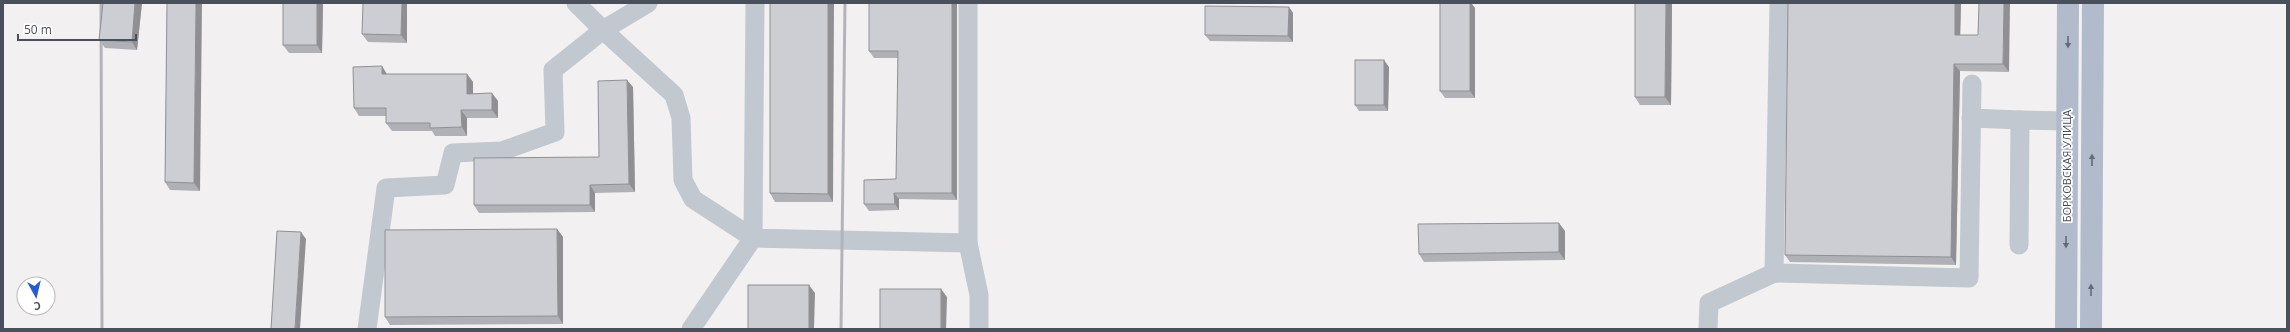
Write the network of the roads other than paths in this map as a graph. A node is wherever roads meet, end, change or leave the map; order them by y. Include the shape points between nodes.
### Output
1 (576, 3) edge
2 (648, 3) edge
3 (755, 3) edge
4 (968, 3) edge
5 (1779, 3) edge
6 (2068, 3) edge
7 (2093, 3) edge
8 (603, 30) junction
9 (1972, 84) dead end
10 (1971, 118) junction
11 (2020, 120) junction
12 (2067, 121) junction
13 (753, 238) junction
14 (968, 243) junction
15 (2019, 244) dead end
16 (1774, 273) junction
17 (367, 329) edge
18 (691, 329) edge
19 (979, 329) edge
20 (1708, 329) edge
21 (2066, 329) edge
22 (2091, 329) edge

1 - 8 lane
2 - 8 lane
3 - 13 lane
4 - 14 lane
5 - 16 lane
6 -> 12 main road, БОРКОВСКАЯ УЛИЦА
22 -> 7 main road
8 - 13 lane via 674,95 681,118 683,180 693,199
8 - 17 lane via 553,70 556,132 502,151 453,153 446,185 386,188
9 - 10 lane
10 - 11 lane
10 - 16 lane via 1969,278
11 - 12 lane
11 - 15 lane
12 -> 21 main road, БОРКОВСКАЯ УЛИЦА
13 - 14 lane
13 - 18 lane
14 - 19 lane via 979,295
16 - 20 lane via 1709,303

